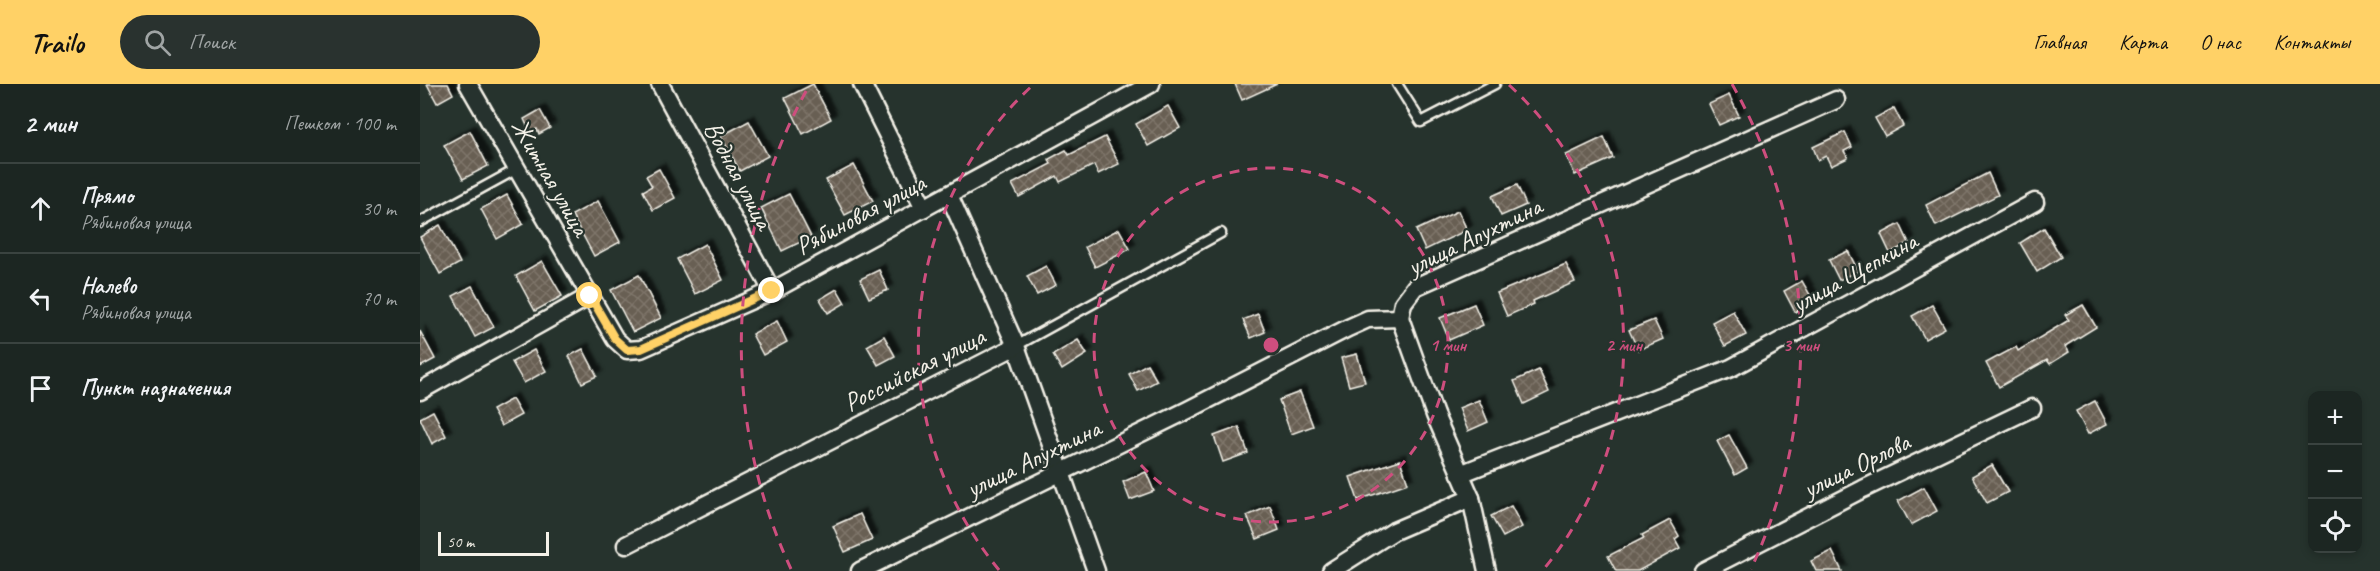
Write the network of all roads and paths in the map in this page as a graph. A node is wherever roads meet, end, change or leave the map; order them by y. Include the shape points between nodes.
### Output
1 (468, 84) edge
2 (660, 84) edge
3 (862, 84) edge
4 (1151, 84) edge
5 (1397, 84) edge
6 (1495, 84) edge
7 (1836, 100) dead end
8 (517, 169) junction
9 (949, 195) junction
10 (2035, 202) dead end
11 (924, 208) junction
12 (420, 222) edge
13 (1221, 233) dead end
14 (772, 291) junction
15 (590, 296) junction
16 (1400, 318) junction
17 (1016, 346) junction
18 (420, 392) edge
19 (2032, 408) dead end
20 (1061, 472) junction
21 (1460, 474) junction
22 (1471, 498) junction
23 (626, 545) dead end
24 (860, 571) edge
25 (1096, 571) edge
26 (1331, 571) edge
27 (1487, 571) edge
28 (1703, 571) edge

1 - 8 street, Житная улица
2 - 14 street, Водная улица
3 - 11 street
4 - 9 street, Рябиновая улица
5 - 6 lane via 1421,122
7 - 16 street, улица Апухтина via 1415,287 1403,303
8 - 12 lane
8 - 15 street, Житная улица
9 - 11 street, Рябиновая улица
9 - 17 street
10 - 21 street, улица Щепкина via 1731,368
11 - 14 street, Рябиновая улица
13 - 17 lane, Российская улица
14 - 15 street, Рябиновая улица via 641,349 627,350 615,339
15 - 18 street
16 - 20 street, улица Апухтина via 1368,319 1348,328
16 - 21 street
17 - 20 street
17 - 23 street, Российская улица
19 - 28 street, улица Орлова
20 - 24 street, улица Апухтина
20 - 25 street
21 - 22 street
22 - 26 street via 1394,531
22 - 27 street

